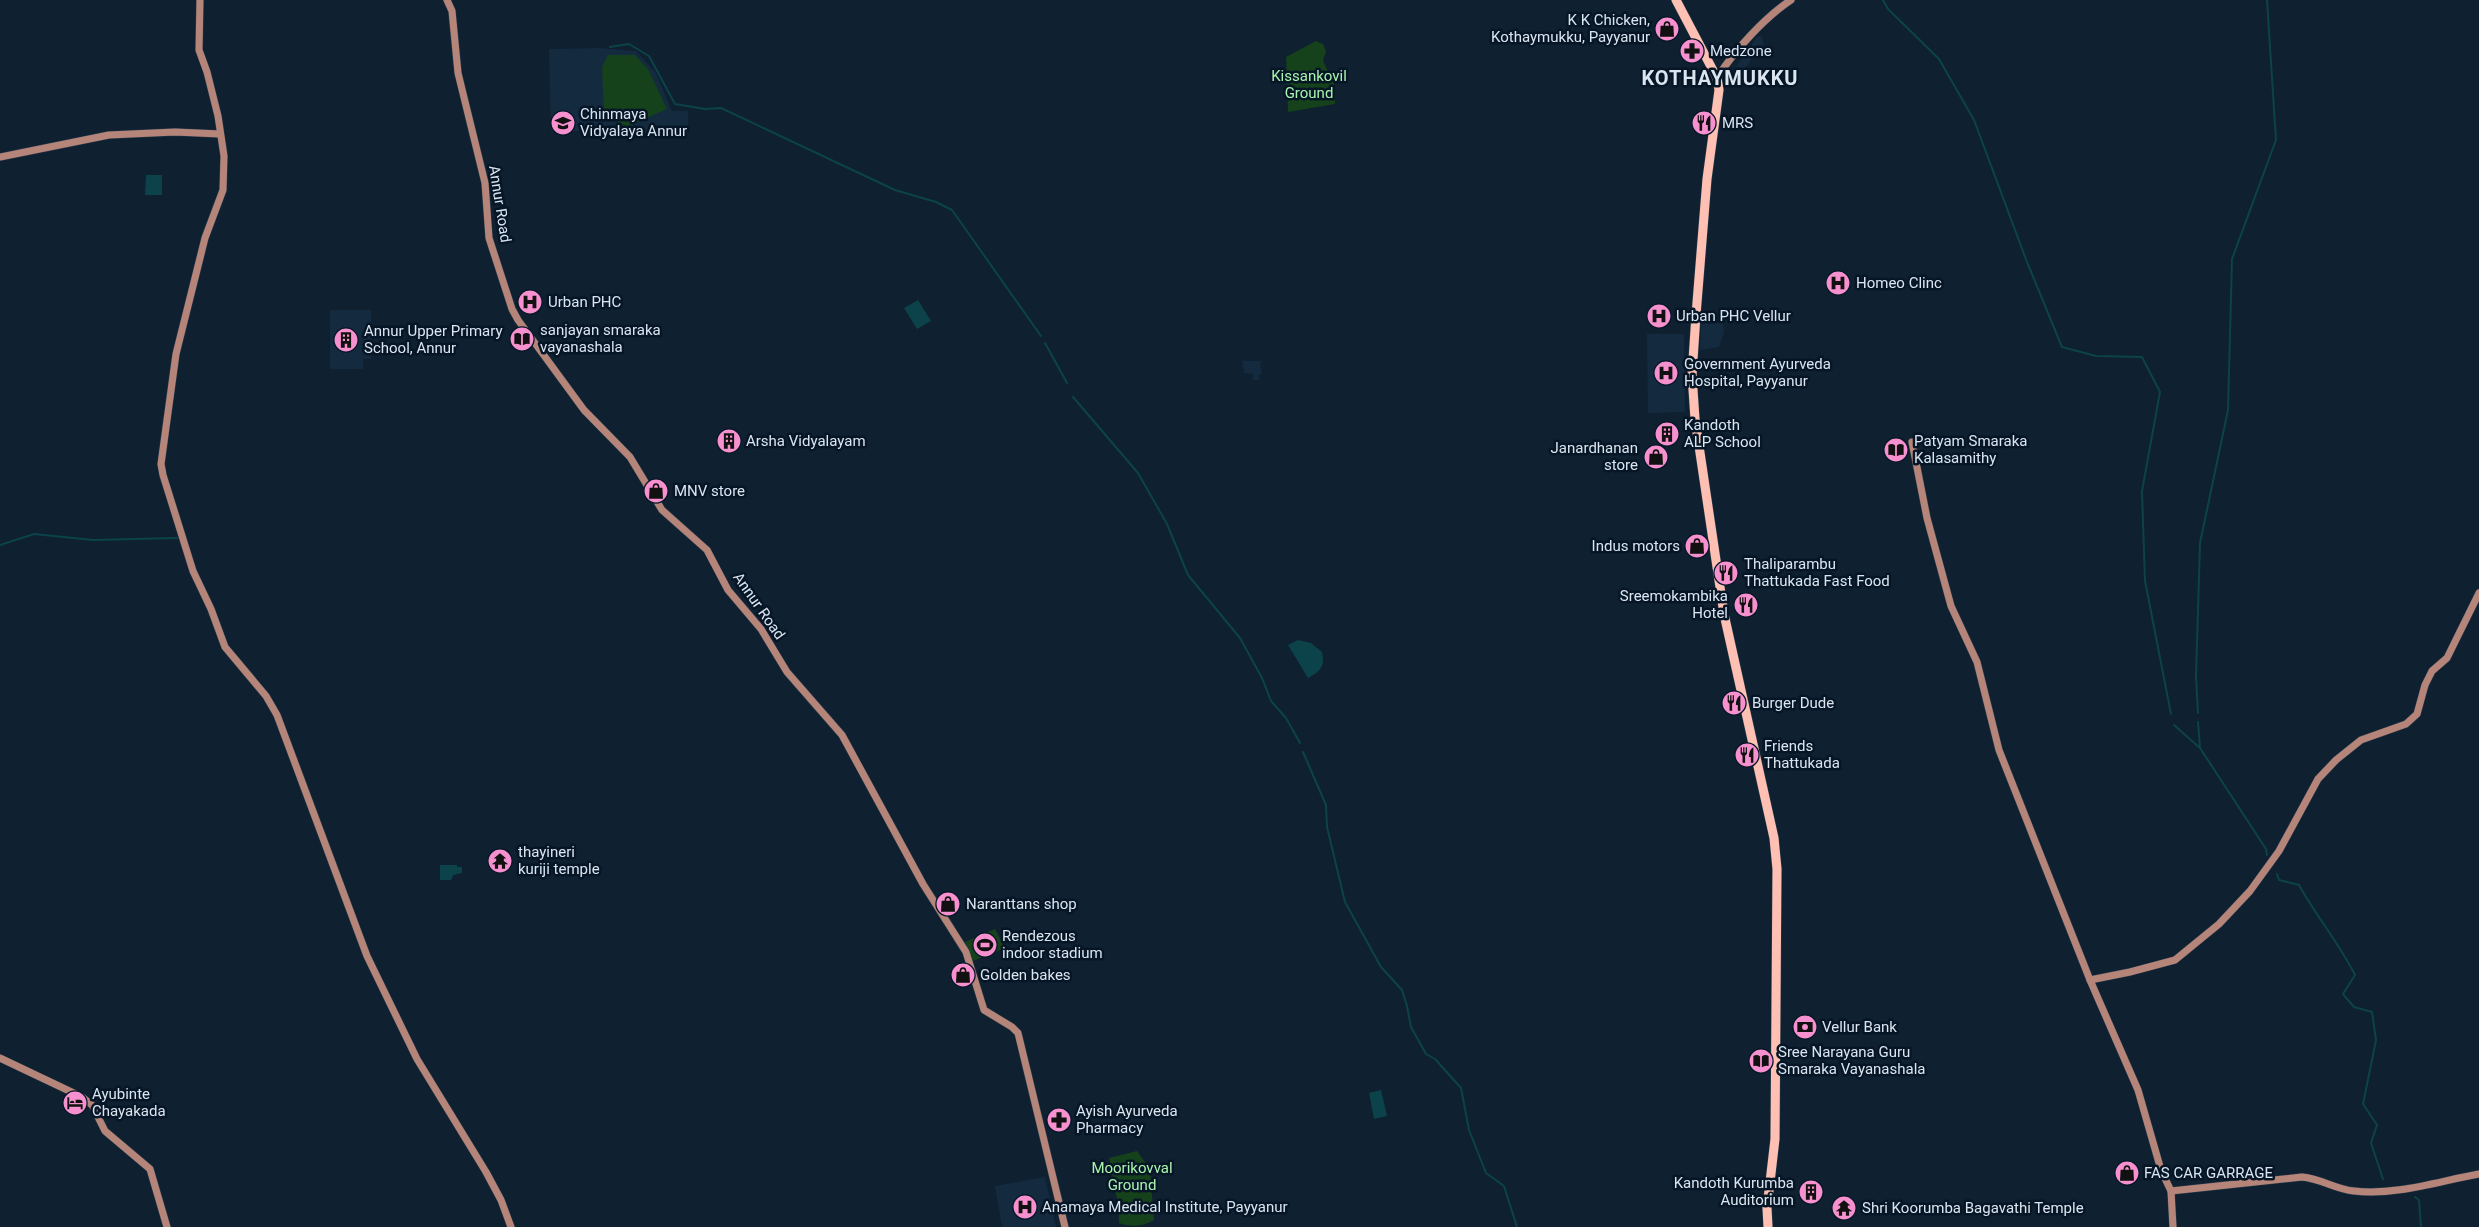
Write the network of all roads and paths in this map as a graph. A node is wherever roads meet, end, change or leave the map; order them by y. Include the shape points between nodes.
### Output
1 (200, 0) edge
2 (447, 0) edge
3 (1676, 0) edge
4 (1791, 0) edge
5 (1717, 78) junction
6 (220, 134) junction
7 (0, 157) edge
8 (1912, 442) dead end
9 (2479, 592) edge
10 (2090, 980) junction
11 (0, 1058) edge
12 (2479, 1174) edge
13 (2171, 1191) junction
14 (167, 1227) edge
15 (511, 1227) edge
16 (1064, 1227) edge
17 (1768, 1227) edge
18 (2173, 1227) edge

1 - 6 main road via 199,50 208,72
2 - 16 main road, Annur Road via 452,11 458,73 485,183 489,238 512,309 584,410 630,457 662,510 707,550 728,590 761,629 787,672 842,736 914,869 966,952 984,1010 1018,1033
3 - 5 highway
4 - 5 main road via 1776,10
5 - 17 highway via 1719,90 1707,186 1693,384 1698,447 1724,614 1774,838 1776,1139 1767,1208
6 - 7 main road via 109,135
6 - 15 main road via 224,156 222,190 205,238 176,354 161,464 163,475 193,572 225,647 266,696 277,715 367,956 417,1059 486,1172
8 - 10 main road via 1927,518 1951,606 1977,662 1999,750
9 - 10 main road via 2447,658 2432,671 2417,714 2406,724 2361,740 2318,779 2279,851 2250,891 2219,924 2175,960
10 - 13 main road via 2138,1090 2161,1170
11 - 14 main road via 92,1105 105,1132 150,1169
12 - 13 main road via 2386,1191 2354,1191 2335,1187 2319,1178 2302,1177
13 - 18 main road

